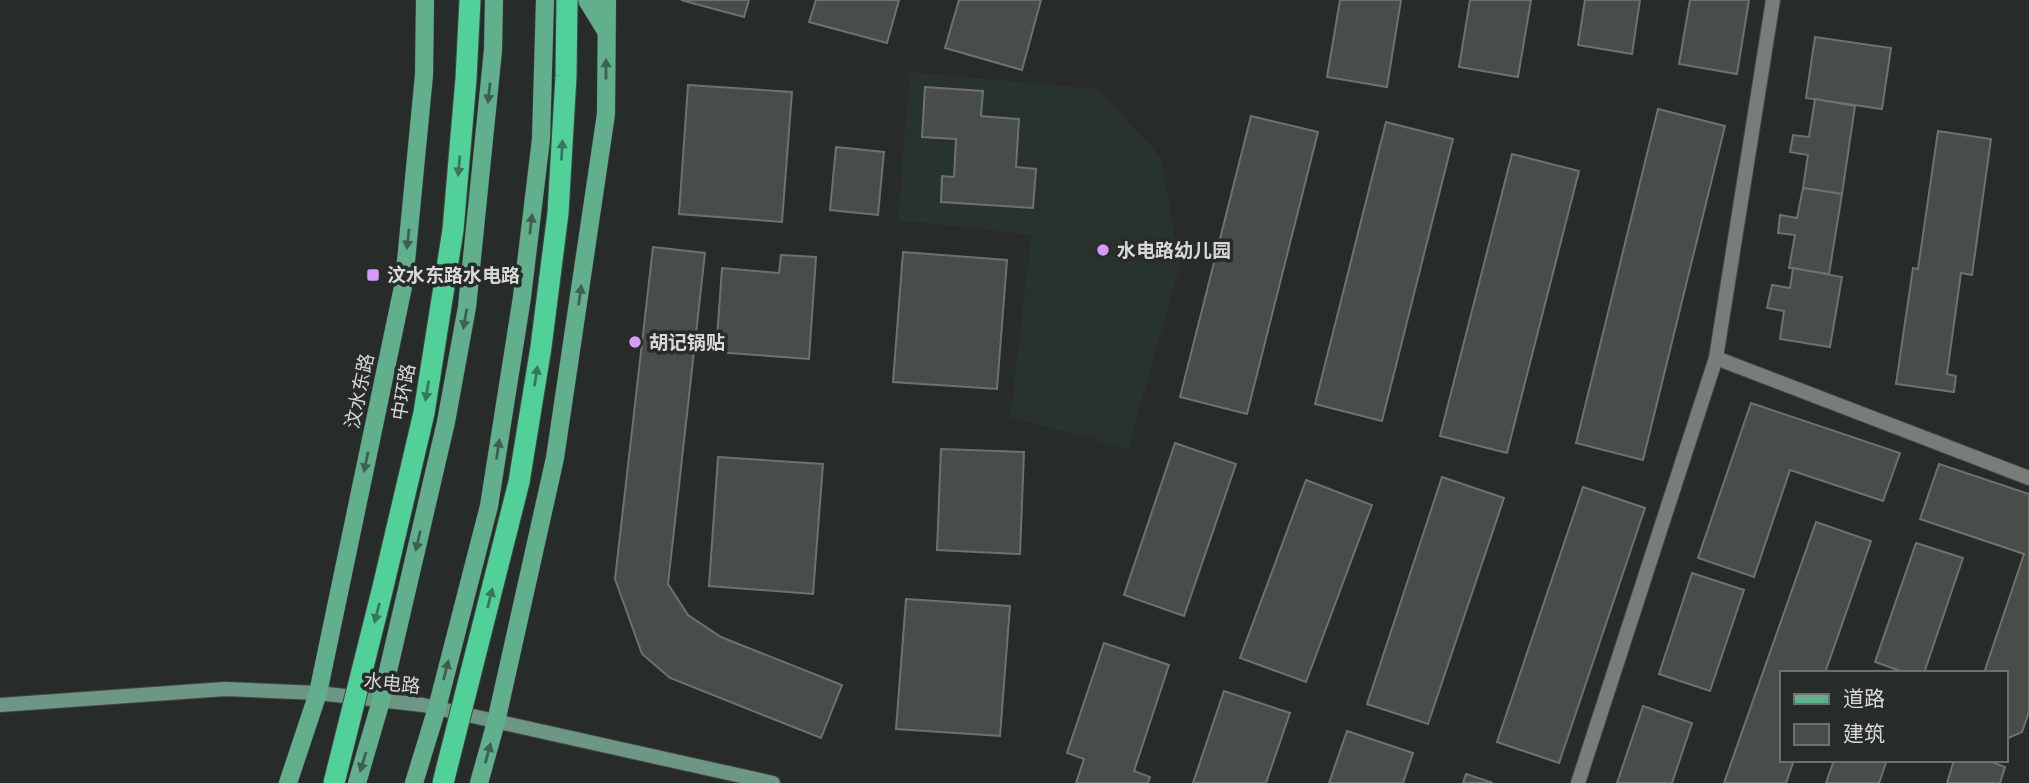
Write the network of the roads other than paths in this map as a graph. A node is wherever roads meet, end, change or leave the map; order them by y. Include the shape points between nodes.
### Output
1 (425, 0) edge
2 (467, 0) edge
3 (494, 0) edge
4 (545, 0) edge
5 (567, 0) edge
6 (587, 0) edge
7 (607, 0) edge
8 (1773, 0) edge
9 (606, 31) junction
10 (493, 50) junction
11 (1716, 358) junction
12 (2029, 478) edge
13 (318, 694) junction
14 (381, 701) junction
15 (0, 705) edge
16 (437, 708) junction
17 (496, 722) junction
18 (288, 783) edge
19 (334, 783) edge
20 (356, 783) edge
21 (414, 783) edge
22 (443, 783) edge
23 (480, 783) edge
24 (772, 783) edge
25 (1578, 783) edge

1 -> 13 main road, 汶水东路 via 424,75 404,282
2 - 10 main road
2 -> 19 highway, 中环路, bridge via 466,79 453,230 424,413
3 - 10 main road
16 -> 4 main road via 489,506 520,310 541,139
22 -> 5 highway, bridge via 519,482 541,347 558,212
6 - 9 main road
7 - 9 main road
8 - 11 street
17 -> 9 main road via 555,457 606,114
10 -> 14 main road via 467,307 446,422
11 - 12 street
11 - 25 street
13 - 14 main road, 水电路
13 - 15 main road, 水电路 via 225,689
13 - 18 main road, 汶水东路
14 - 16 main road, 水电路
14 -> 20 main road
16 - 17 main road, 水电路
16 - 21 main road
23 -> 17 main road
17 - 24 main road, 水电路

